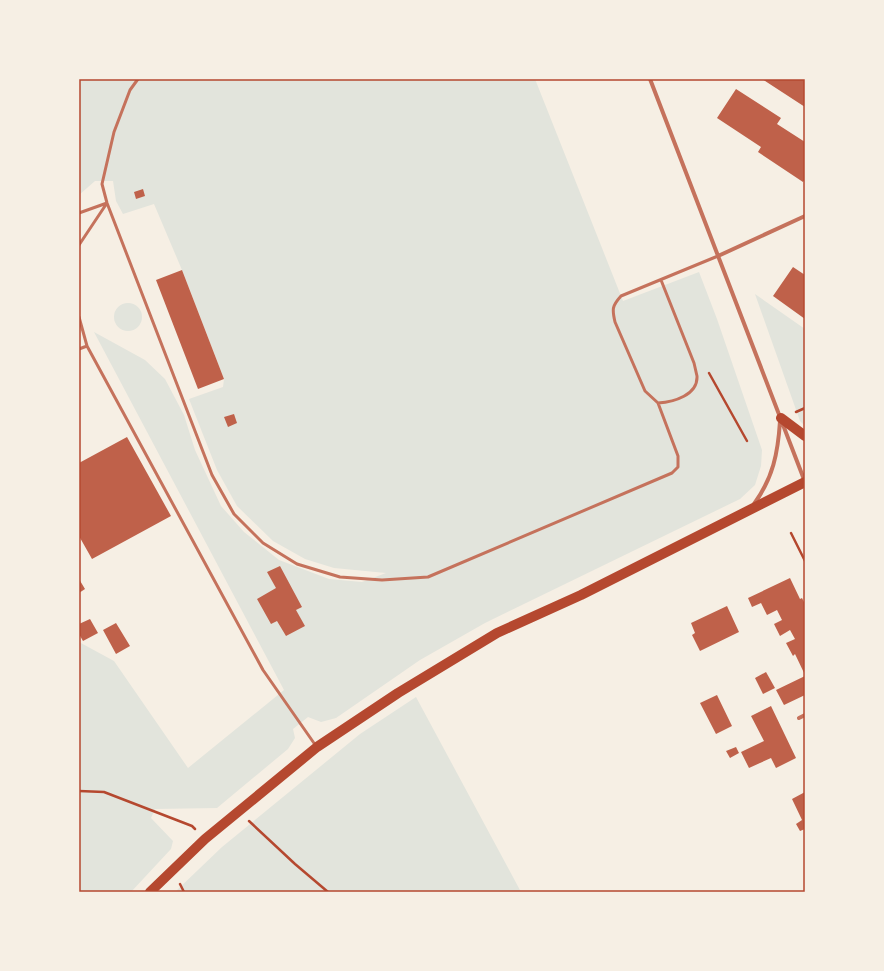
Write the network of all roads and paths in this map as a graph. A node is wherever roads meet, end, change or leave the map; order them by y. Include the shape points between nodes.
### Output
1 (138, 79) edge
2 (650, 79) edge
3 (107, 203) junction
4 (79, 213) edge
5 (805, 216) edge
6 (79, 245) edge
7 (718, 256) junction
8 (661, 280) junction
9 (79, 317) edge
10 (86, 346) junction
11 (79, 349) edge
12 (658, 403) junction
13 (780, 418) junction
14 (805, 436) edge
15 (805, 482) edge
16 (750, 510) junction
17 (791, 533) dead end
18 (805, 561) edge
19 (805, 715) edge
20 (799, 718) dead end
21 (317, 748) junction
22 (79, 791) edge
23 (239, 811) junction
24 (206, 839) junction
25 (150, 892) edge
26 (328, 892) edge

1 - 3 lane via 130,90 114,132 102,184
2 - 7 street
3 - 4 lane
3 - 6 lane
3 - 12 lane via 212,475 234,514 263,543 297,564 340,577 382,580 428,577 672,473 678,466 678,456
5 - 7 street
7 - 8 lane
7 - 13 street
8 - 12 lane via 694,363 697,377 694,388 687,395 669,403
8 - 12 lane via 621,296 612,310 645,391
9 - 10 lane
10 - 11 lane
10 - 21 lane via 263,670
13 - 14 main road
13 - 15 street
13 - 16 street via 778,448 772,473 763,493
15 - 16 main road
16 - 21 main road via 581,595 497,633 398,693
17 - 18 path
19 - 20 street
21 - 23 main road
22 - 24 path via 104,792 192,826
23 - 24 main road
23 - 26 path
24 - 25 main road

